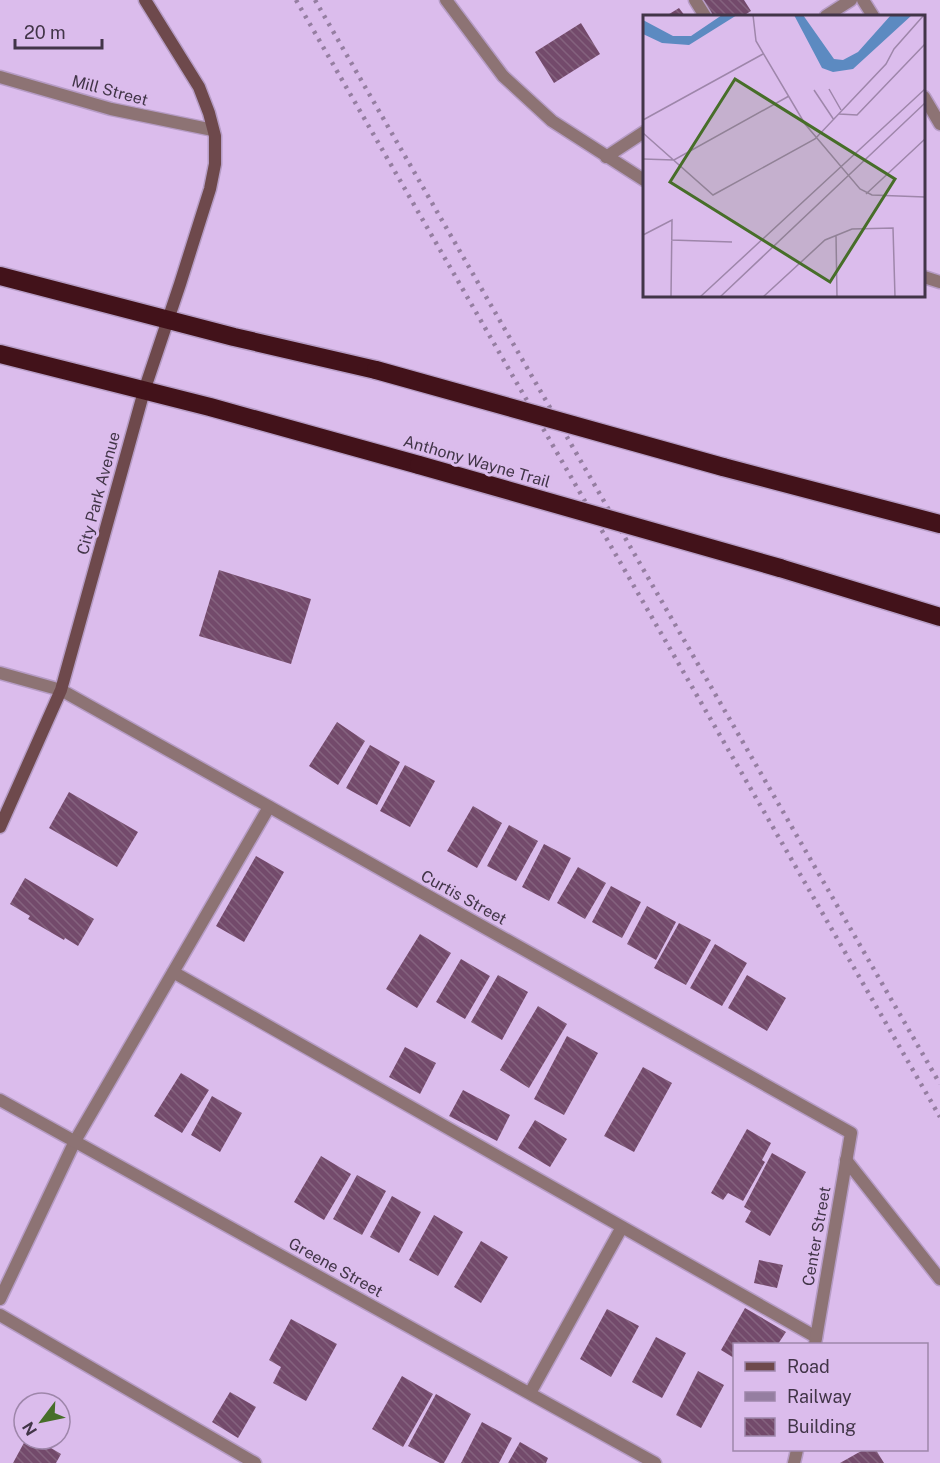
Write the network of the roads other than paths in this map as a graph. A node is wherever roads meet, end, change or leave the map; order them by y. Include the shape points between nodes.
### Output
1 (145, 0) edge
2 (446, 0) edge
3 (694, 0) edge
4 (851, 0) edge
5 (863, 0) edge
6 (704, 15) edge
7 (827, 15) edge
8 (872, 15) edge
9 (0, 77) edge
10 (925, 100) edge
11 (940, 124) edge
12 (213, 130) junction
13 (643, 133) edge
14 (606, 157) junction
15 (643, 179) edge
16 (0, 276) edge
17 (925, 277) edge
18 (940, 282) edge
19 (168, 320) junction
20 (0, 354) edge
21 (144, 391) junction
22 (940, 524) edge
23 (940, 618) edge
24 (0, 674) edge
25 (61, 690) junction
26 (269, 807) junction
27 (0, 827) edge
28 (172, 972) junction
29 (0, 1100) edge
30 (851, 1133) joint
31 (75, 1141) junction
32 (846, 1160) junction
33 (622, 1227) junction
34 (940, 1280) edge
35 (0, 1299) edge
36 (0, 1315) edge
37 (815, 1341) edge
38 (530, 1393) junction
39 (255, 1463) edge
40 (655, 1463) edge

1 - 12 street, City Park Avenue via 199,87
2 - 14 street via 503,76 552,121
3 - 6 street
4 - 7 street
5 - 8 street
9 - 12 street, Mill Street via 122,112
10 - 11 street
12 - 19 street, City Park Avenue via 215,164 210,189
13 - 14 street
14 - 15 street
16 - 19 highway
17 - 18 street
19 - 21 street, City Park Avenue
19 - 22 highway, bridge via 376,370
20 - 21 highway, Anthony Wayne Trail
21 - 23 highway, Anthony Wayne Trail, bridge via 419,465
21 - 25 street, City Park Avenue
24 - 25 street, Curtis Street
25 - 26 street, Curtis Street
25 - 27 street, City Park Avenue
26 - 28 street
26 - 30 street, Curtis Street
28 - 31 street
28 - 33 street
29 - 31 street, Greene Street
30 - 32 street, Center Street
31 - 35 street
31 - 38 street, Greene Street
32 - 34 street
32 - 37 street, Center Street
33 - 37 street
33 - 38 street
36 - 39 street
38 - 40 street, Greene Street

